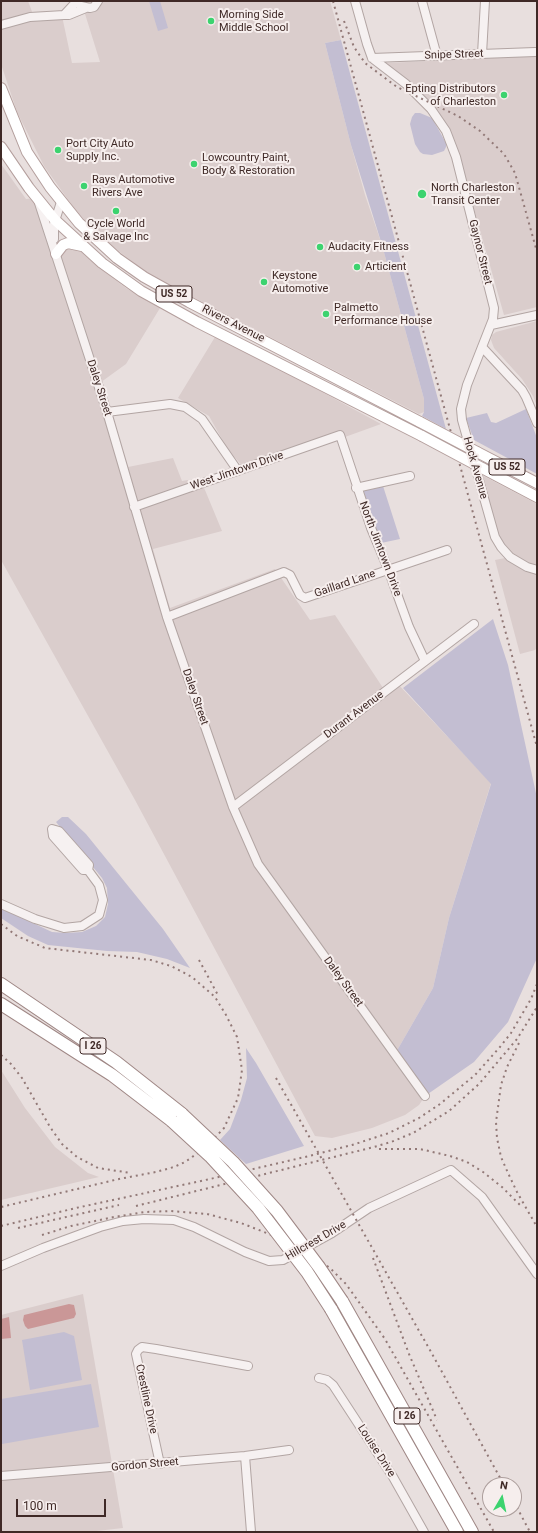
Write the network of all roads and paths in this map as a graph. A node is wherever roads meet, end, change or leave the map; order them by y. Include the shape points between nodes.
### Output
1 (77, 1) edge
2 (98, 1) edge
3 (355, 1) edge
4 (422, 1) edge
5 (484, 1) edge
6 (86, 8) junction
7 (64, 15) junction
8 (1, 25) edge
9 (535, 52) dead end
10 (482, 54) junction
11 (437, 56) junction
12 (372, 58) junction
13 (1, 88) edge
14 (1, 147) edge
15 (37, 198) junction
16 (61, 202) junction
17 (55, 220) junction
18 (83, 246) junction
19 (56, 254) junction
20 (537, 315) edge
21 (491, 325) junction
22 (482, 347) junction
23 (107, 412) junction
24 (537, 423) edge
25 (340, 435) joint
26 (238, 471) junction
27 (410, 476) dead end
28 (537, 483) edge
29 (356, 488) junction
30 (537, 497) edge
31 (134, 506) junction
32 (447, 550) dead end
33 (388, 569) junction
34 (537, 570) edge
35 (167, 617) junction
36 (474, 624) dead end
37 (425, 661) junction
38 (233, 807) junction
39 (88, 870) junction
40 (1, 904) edge
41 (1, 984) edge
42 (1, 1004) edge
43 (425, 1096) dead end
44 (177, 1117) junction
45 (1, 1266) edge
46 (537, 1274) edge
47 (248, 1366) dead end
48 (319, 1378) dead end
49 (289, 1450) dead end
50 (245, 1456) junction
51 (160, 1464) junction
52 (1, 1476) edge
53 (251, 1532) edge
54 (424, 1532) edge
55 (457, 1532) edge
56 (472, 1532) edge

1 - 6 street
1 - 7 street
2 - 6 street via 94,7
3 - 12 street
4 - 11 street
5 - 10 street
6 - 7 street
7 - 8 street via 30,17
9 - 10 street, Snipe Street
10 - 11 street, Snipe Street
11 - 12 street, Snipe Street
12 - 21 street, Gaynor Street via 406,84 431,109 446,131 461,174 493,303
13 - 16 main road, Rivers Avenue / US 52 via 27,152
14 - 15 main road, Rivers Avenue / US 52
15 - 17 main road, Rivers Avenue / US 52
15 - 19 street, Daley Street
16 - 17 street, Daley Street
16 - 28 main road, Rivers Avenue / US 52, bridge via 116,258 144,277
17 - 18 main road, Rivers Avenue / US 52
17 - 19 street, Daley Street via 53,231
18 - 19 main road via 68,243
18 - 30 main road, Rivers Avenue / US 52, bridge via 141,291 197,322
19 - 23 street, Daley Street
20 - 21 street
21 - 22 street, Gaynor Street
22 - 24 street via 522,390
22 - 34 street, Hock Avenue via 464,394 462,420 495,537 510,557
23 - 26 street via 170,404 185,407 202,419
23 - 31 street, Daley Street
25 - 26 street, West Jimtown Drive
25 - 29 street, North Jimtown Drive
26 - 31 street, West Jimtown Drive
27 - 29 street
29 - 33 street, North Jimtown Drive
31 - 35 street, Daley Street
32 - 33 street, Gaillard Lane
33 - 35 street, Gaillard Lane via 305,598 300,595 290,575 284,572
33 - 37 street, North Jimtown Drive via 409,627
35 - 38 street, Daley Street
36 - 37 street, Durant Avenue
37 - 38 street, Durant Avenue
38 - 43 street, Daley Street via 258,864
39 - 39 street via 89,865 59,831 52,830 53,836 83,870
39 - 40 street via 99,885 103,900 99,915 82,926 64,928
41 - 44 highway, I 26 via 116,1062
42 - 44 highway, I 26
44 - 55 highway, I 26, bridge via 258,1208 302,1265 331,1309
44 - 56 highway, I 26, bridge via 233,1162 277,1211 319,1267 342,1301
45 - 46 street, Hillcrest Drive via 100,1227 144,1219 174,1220 269,1261 283,1260 332,1233 369,1208 451,1170 482,1197
47 - 51 street, Crestline Drive via 156,1349 142,1347 138,1350 136,1354
48 - 54 street, Louise Drive via 333,1385 393,1477
49 - 50 street, Gordon Street
50 - 51 street, Gordon Street
50 - 53 street
51 - 52 street, Gordon Street

